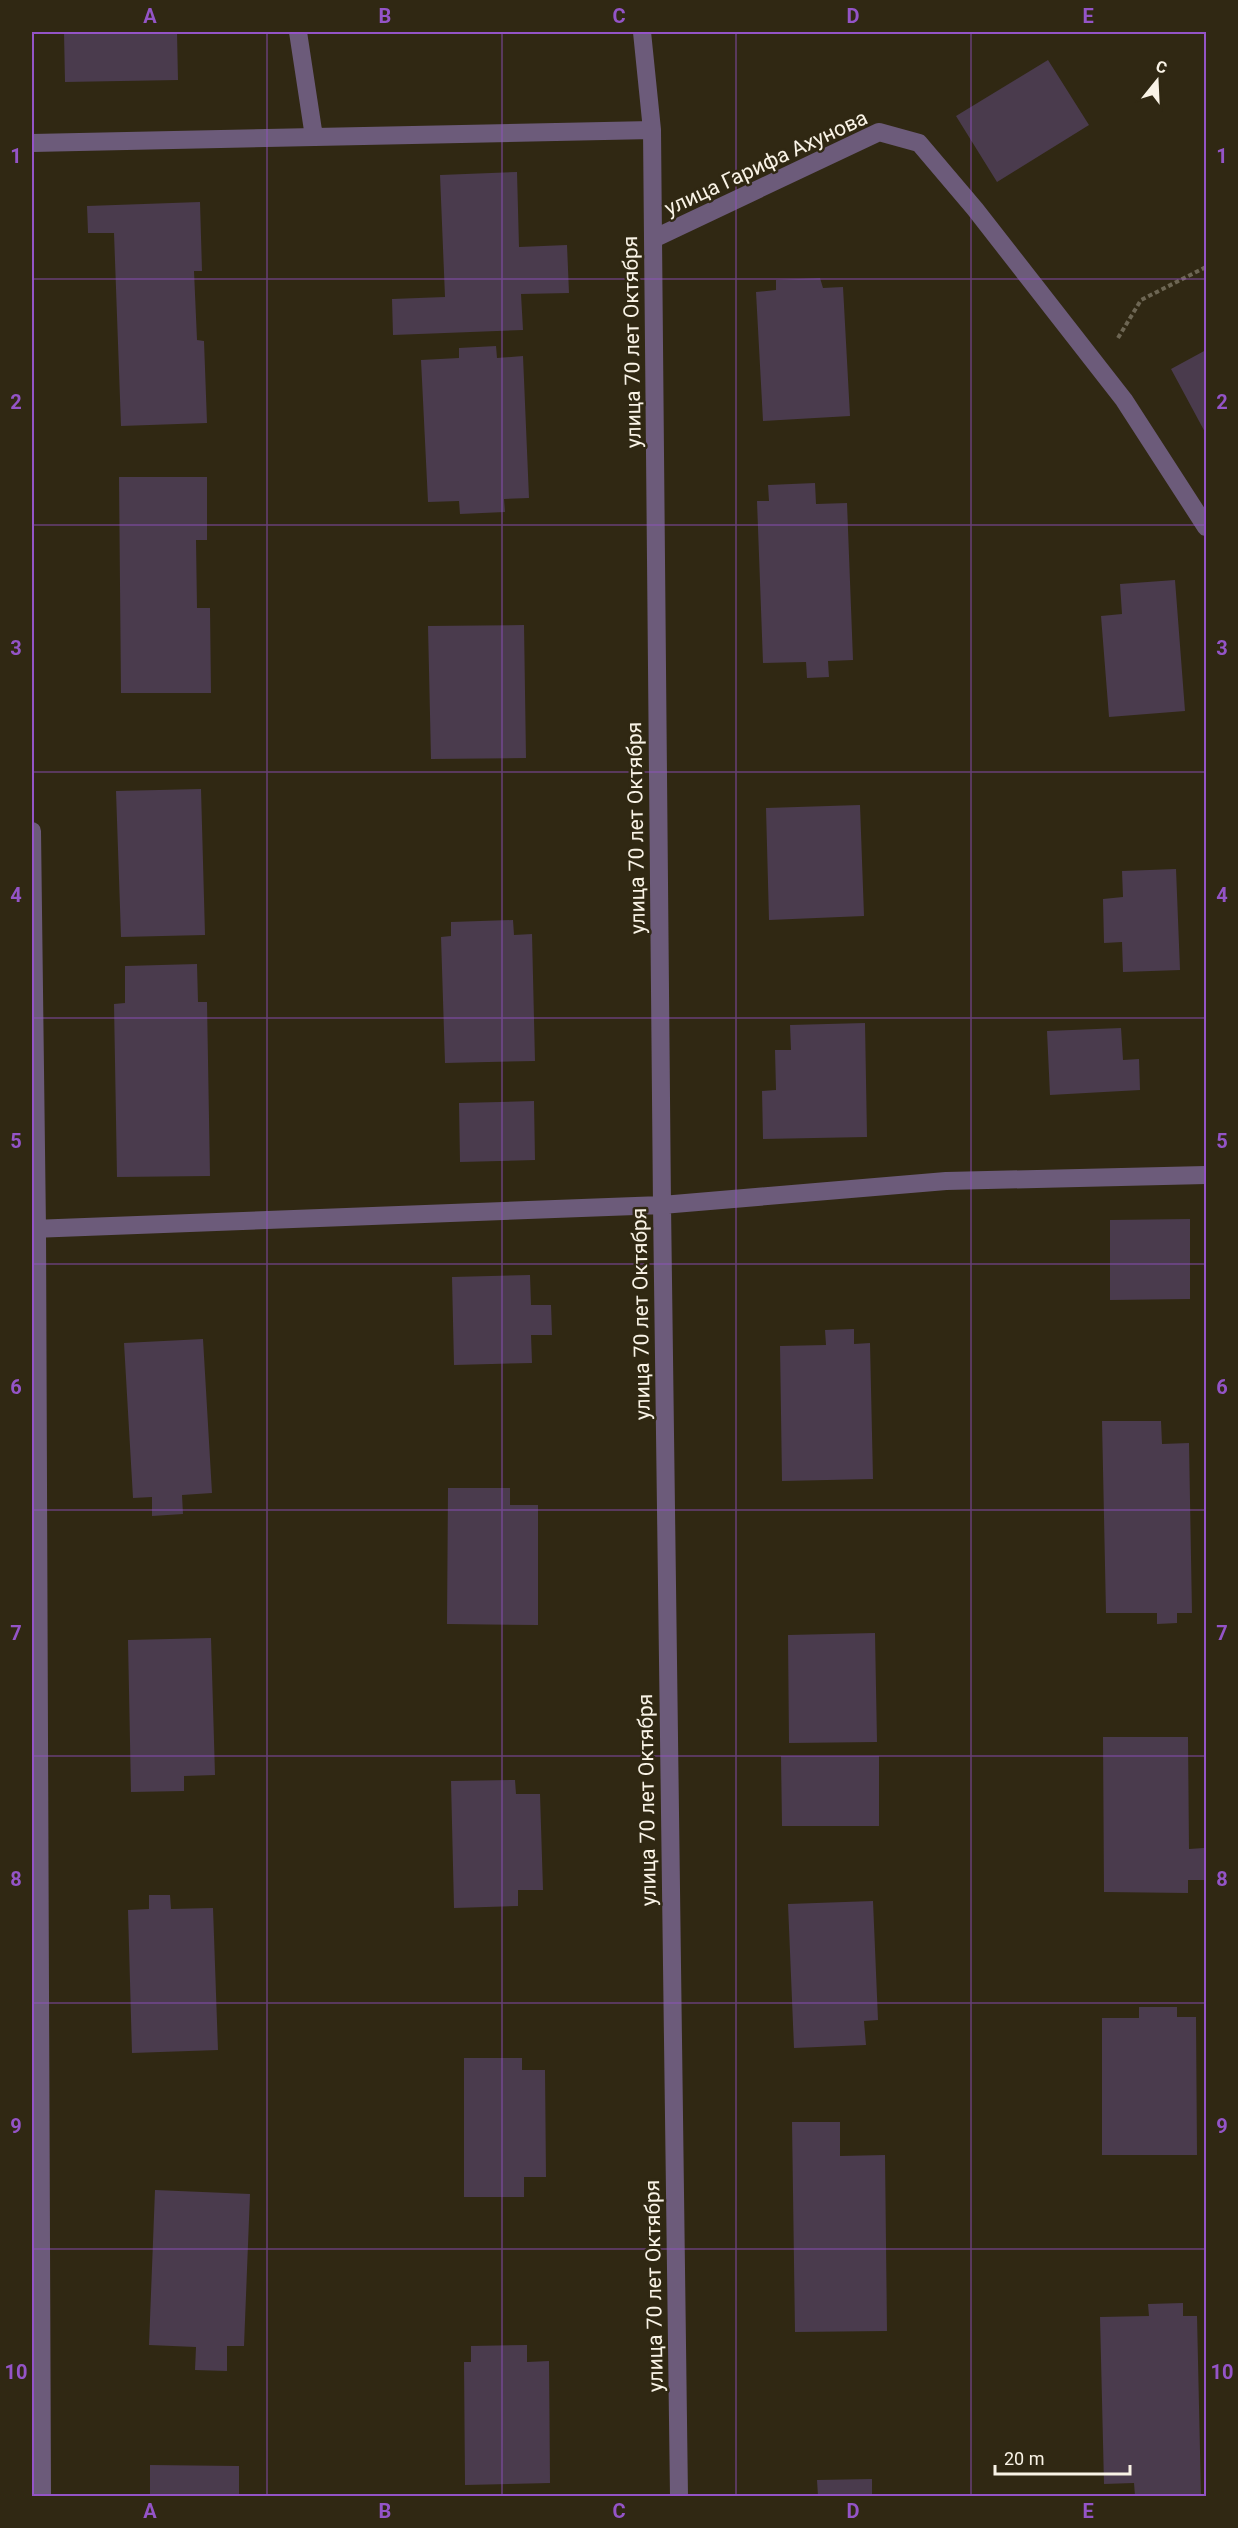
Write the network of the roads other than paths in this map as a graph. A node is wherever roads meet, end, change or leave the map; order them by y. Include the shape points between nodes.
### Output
1 (298, 32) edge
2 (642, 32) edge
3 (652, 130) junction
4 (314, 137) junction
5 (32, 143) edge
6 (653, 239) junction
7 (1206, 527) edge
8 (32, 831) edge
9 (1206, 1175) edge
10 (662, 1205) junction
11 (34, 1229) edge
12 (42, 2496) edge
13 (679, 2496) edge

1 - 4 street
2 - 3 street, улица 70 лет Октября
3 - 4 street
3 - 6 street, улица 70 лет Октября
4 - 5 street
6 - 7 street, улица Гарифа Ахунова via 879,132 919,143 1124,400
6 - 10 street, улица 70 лет Октября
8 - 11 street
9 - 10 street via 946,1181
10 - 11 street
10 - 13 street, улица 70 лет Октября
11 - 12 street

